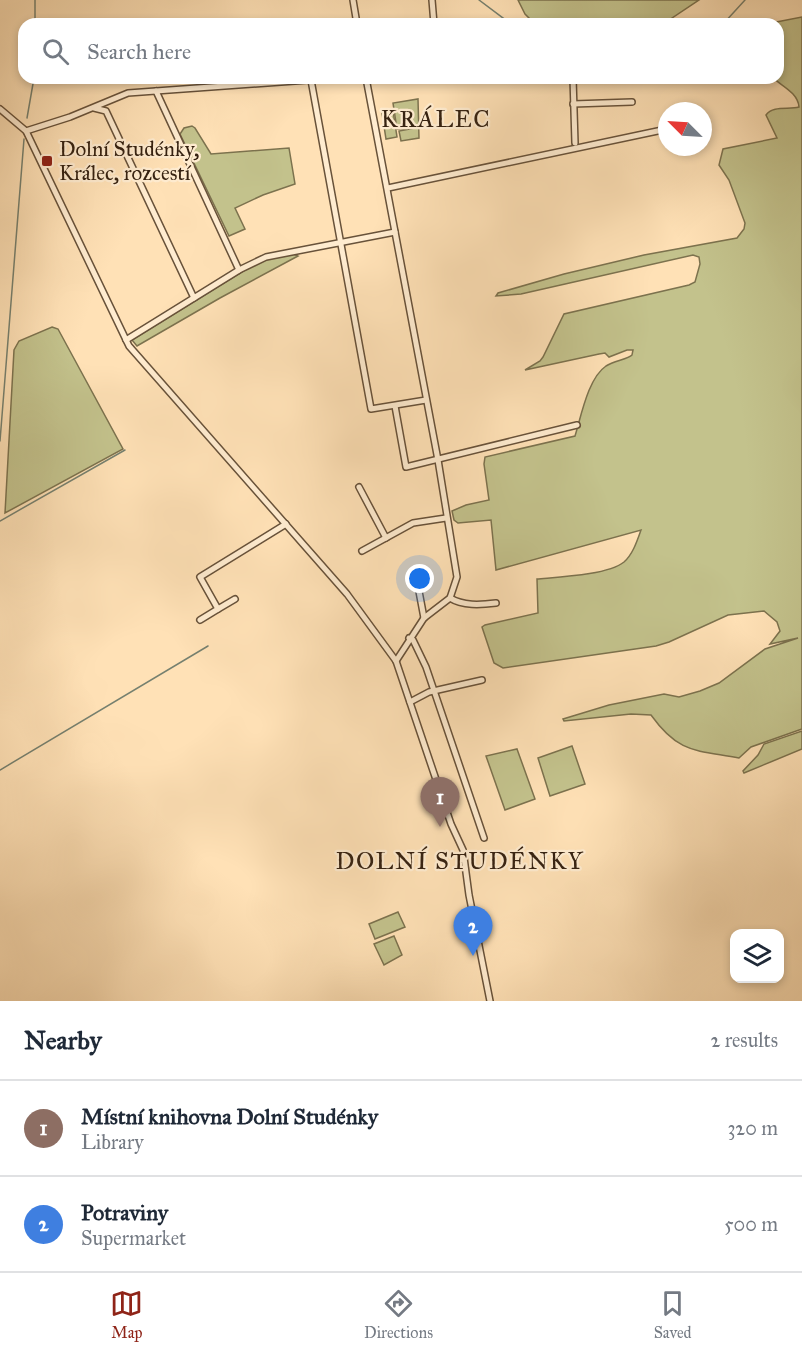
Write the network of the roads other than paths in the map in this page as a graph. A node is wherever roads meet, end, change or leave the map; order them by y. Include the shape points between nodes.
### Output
1 (353, 0) edge
2 (432, 0) edge
3 (356, 18) edge
4 (434, 18) edge
5 (255, 84) edge
6 (312, 84) edge
7 (367, 84) edge
8 (573, 84) edge
9 (156, 91) junction
10 (632, 102) dead end
11 (573, 104) junction
12 (92, 108) junction
13 (0, 109) edge
14 (26, 131) junction
15 (658, 131) edge
16 (575, 143) dead end
17 (387, 188) junction
18 (394, 232) junction
19 (341, 242) junction
20 (239, 270) junction
21 (194, 298) junction
22 (126, 340) junction
23 (426, 400) junction
24 (395, 406) junction
25 (577, 425) dead end
26 (438, 460) junction
27 (360, 487) dead end
28 (446, 518) junction
29 (286, 524) junction
30 (386, 538) junction
31 (362, 551) dead end
32 (415, 570) dead end
33 (450, 598) junction
34 (235, 599) dead end
35 (496, 603) dead end
36 (218, 609) junction
37 (424, 618) junction
38 (200, 620) dead end
39 (409, 638) junction
40 (396, 661) junction
41 (482, 680) dead end
42 (434, 691) junction
43 (410, 702) junction
44 (484, 838) dead end
45 (490, 1001) edge

1 - 3 street
2 - 4 street
5 - 9 street
6 - 19 street
7 - 17 street
8 - 11 street
9 - 12 street via 128,93
9 - 20 street
10 - 11 street
11 - 16 street
12 - 14 street
12 - 21 street via 106,111
13 - 14 street
14 - 22 street
15 - 17 street
17 - 18 street
18 - 19 street
18 - 23 street
19 - 20 street via 266,257
19 - 24 street via 372,409
20 - 21 street
21 - 22 street
22 - 29 street
23 - 24 street
23 - 26 street
24 - 26 street via 406,467
25 - 26 street
26 - 28 street
27 - 30 street
28 - 30 street via 413,524
28 - 33 street via 457,577
29 - 36 street via 200,577
29 - 40 street via 347,594
30 - 31 street
32 - 37 street
33 - 35 street via 467,604
33 - 37 street
34 - 36 street
36 - 38 street
37 - 39 street
39 - 40 street
39 - 42 street
40 - 43 street
41 - 42 street
42 - 43 street
42 - 44 street
43 - 45 street via 463,850

